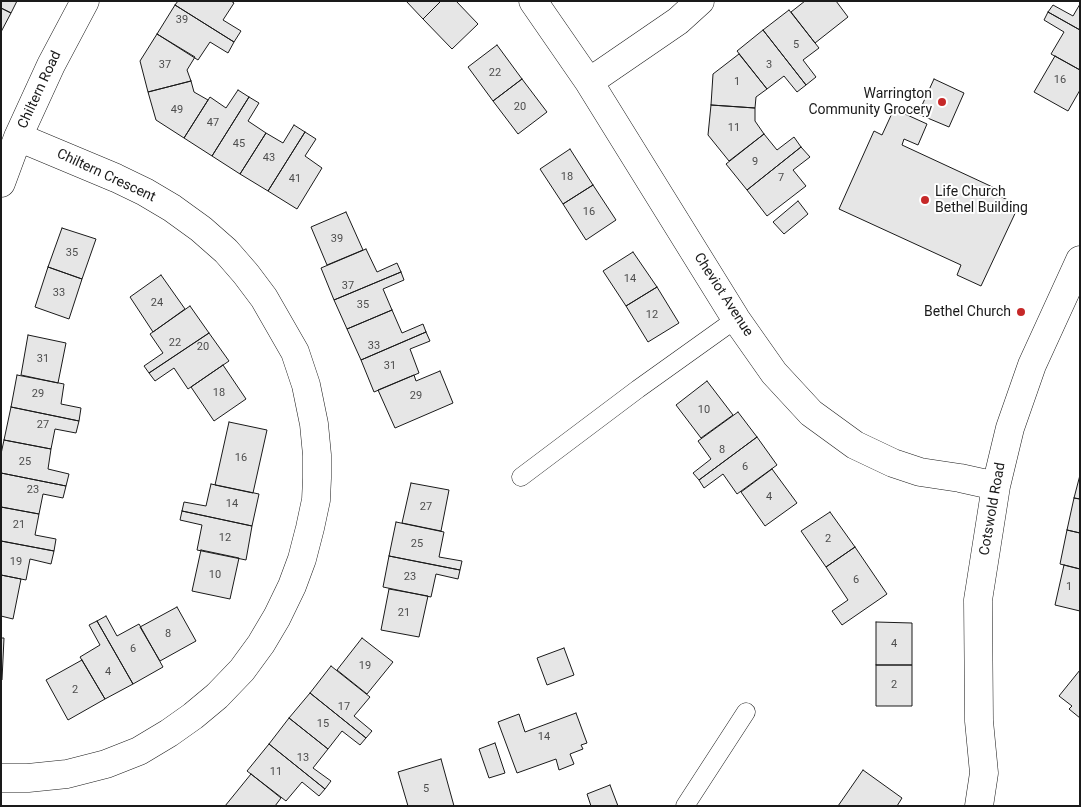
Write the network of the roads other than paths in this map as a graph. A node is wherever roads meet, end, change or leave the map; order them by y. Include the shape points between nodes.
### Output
1 (85, 1) edge
2 (533, 1) edge
3 (700, 1) edge
4 (589, 82) junction
5 (18, 137) junction
6 (1, 183) edge
7 (1080, 260) edge
8 (736, 319) junction
9 (521, 477) dead end
10 (996, 486) junction
11 (746, 712) dead end
12 (984, 773) junction
13 (1, 778) edge
14 (685, 806) edge
15 (979, 806) edge
16 (998, 806) edge

1 - 5 street, Chiltern Road
2 - 4 street, Cheviot Avenue
3 - 4 street via 678,21
4 - 8 street, Cheviot Avenue
5 - 6 street, Chiltern Road
5 - 13 street, Chiltern Crescent via 116,178 172,208 202,229 246,274 295,352 314,424 317,478 310,528 292,586 261,644 217,696 140,751 106,764 67,774
7 - 10 street, Cotswold Road via 1032,365 1010,428
8 - 9 lane
8 - 10 street, Cheviot Avenue via 774,374 811,413 855,445 920,472
10 - 12 street, Cotswold Road via 978,600 979,721
11 - 14 lane
12 - 15 street, Cotswold Road
12 - 16 street, Cotswold Road

